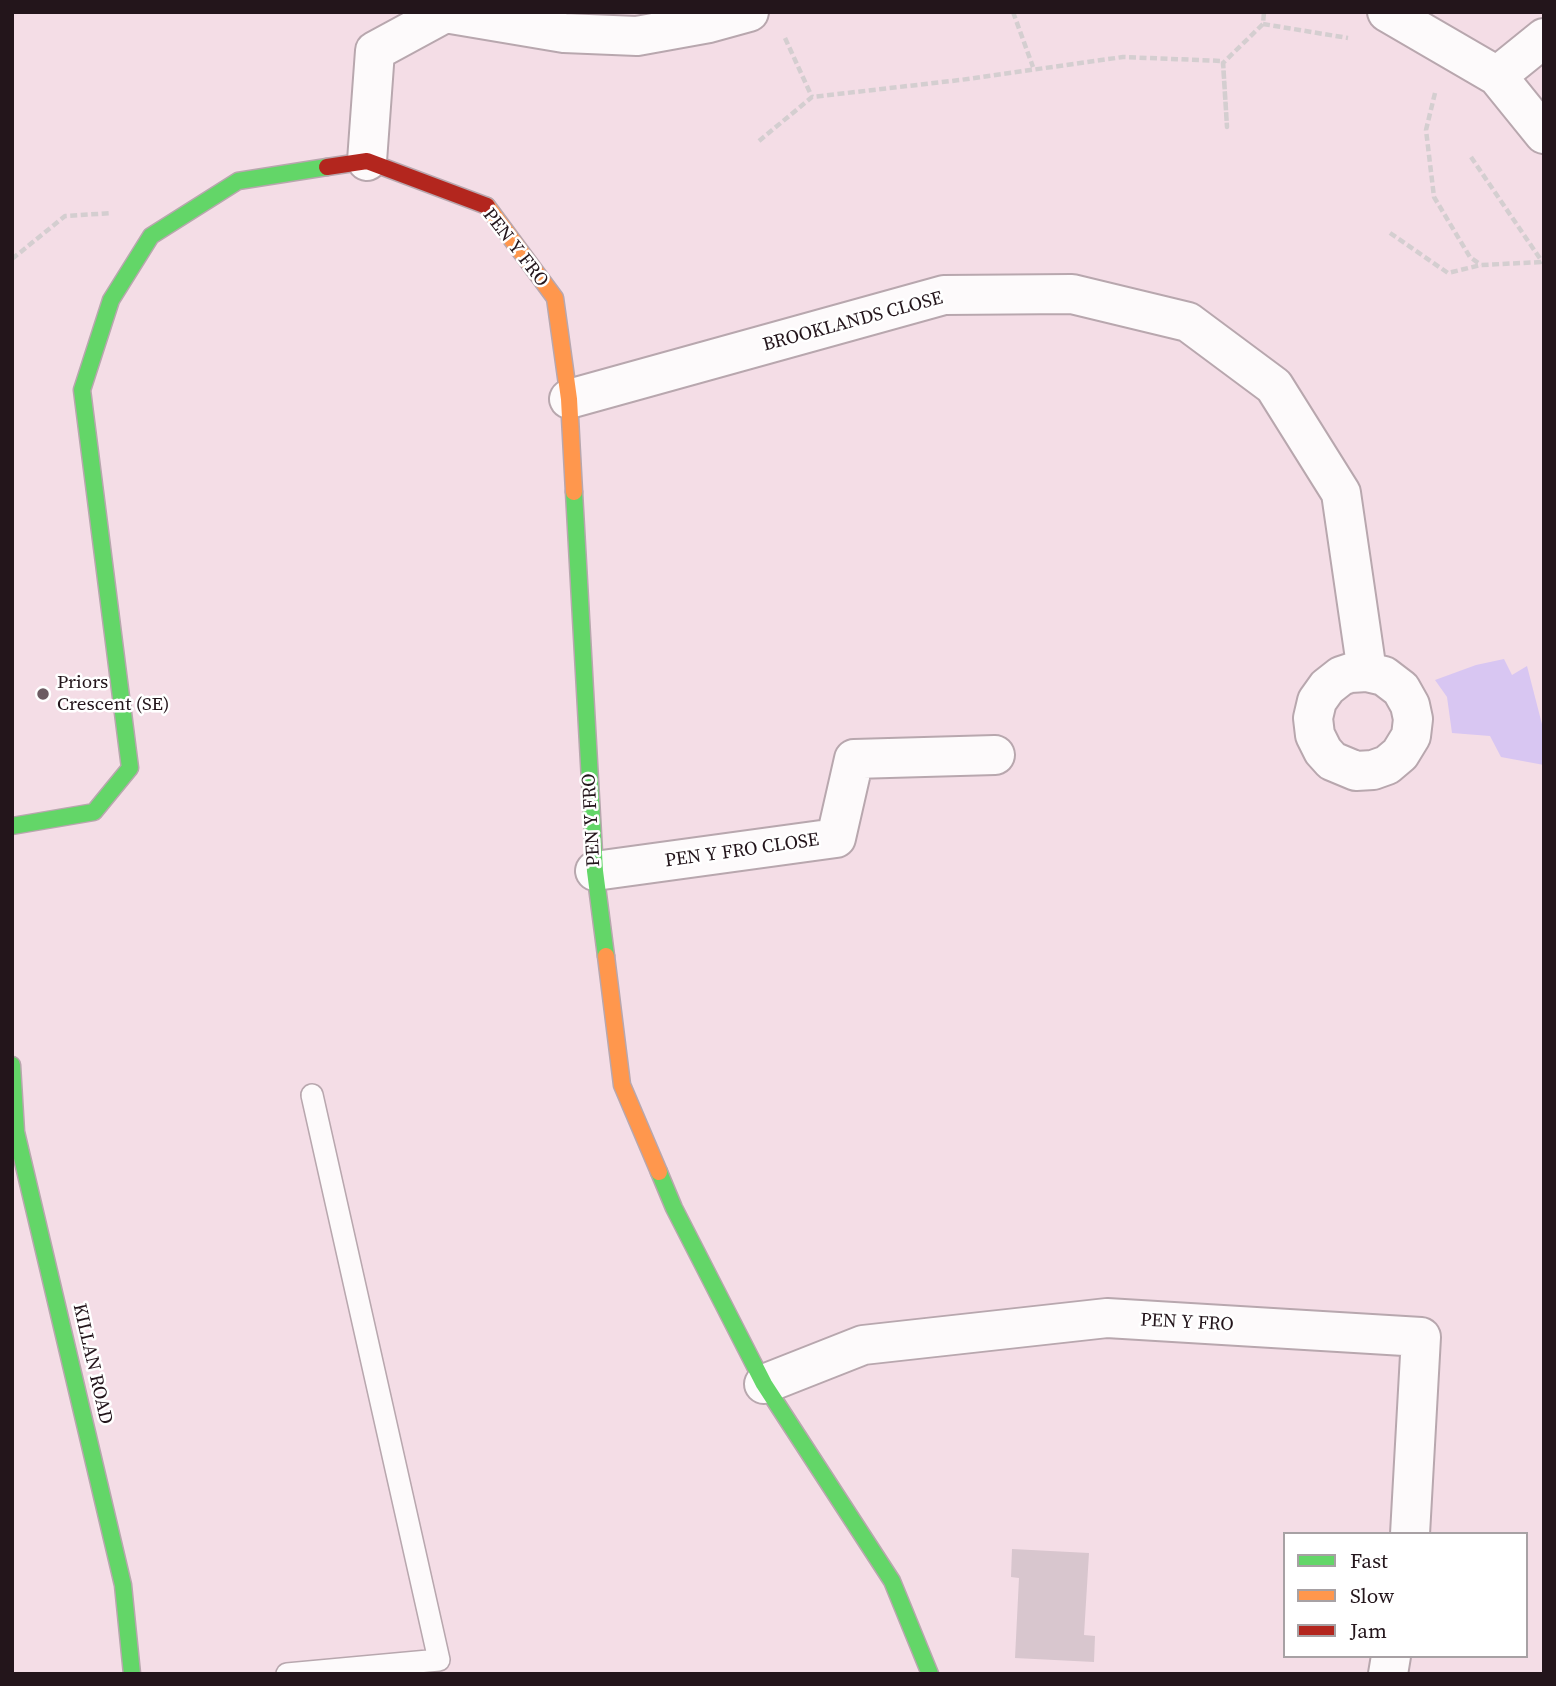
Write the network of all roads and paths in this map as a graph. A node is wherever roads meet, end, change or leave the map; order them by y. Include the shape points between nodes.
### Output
1 (749, 12) edge
2 (1013, 12) edge
3 (1264, 12) edge
4 (1387, 12) edge
5 (1263, 24) junction
6 (784, 36) dead end
7 (1349, 38) dead end
8 (1544, 38) edge
9 (1033, 68) junction
10 (1497, 76) junction
11 (1438, 84) dead end
12 (812, 97) junction
13 (1544, 134) edge
14 (759, 141) dead end
15 (1471, 157) dead end
16 (367, 161) junction
17 (1390, 233) dead end
18 (151, 236) junction
19 (12, 259) edge
20 (1543, 262) edge
21 (1481, 265) junction
22 (569, 399) junction
23 (1367, 671) dead end
24 (995, 755) dead end
25 (12, 826) edge
26 (595, 871) junction
27 (12, 1065) edge
28 (312, 1095) dead end
29 (764, 1384) junction
30 (1410, 1532) edge
31 (132, 1674) edge
32 (287, 1674) edge
33 (930, 1674) edge

1 - 16 street via 637,36 564,33 445,13 375,51
2 - 9 path
3 - 5 path
4 - 10 street
5 - 7 path
5 - 9 path via 1223,63 1227,127 1223,61 1123,57
6 - 12 path
8 - 10 street
9 - 12 path
10 - 13 street
11 - 21 path via 1426,130 1434,197 1470,257
12 - 14 path
15 - 20 path
16 - 18 street, PEN Y FRO via 238,181
16 - 22 street, PEN Y FRO via 488,207 555,298
17 - 21 path via 1448,273
18 - 19 path via 115,213 65,216
18 - 25 street, PEN Y FRO via 111,300 82,390 130,768 94,812
20 - 21 path
22 - 23 street, BROOKLANDS CLOSE via 944,295 1072,293 1188,322 1274,386 1341,493
22 - 26 street, PEN Y FRO
24 - 26 street, PEN Y FRO CLOSE via 854,759 836,838
26 - 29 street, PEN Y FRO via 622,1085 674,1208
27 - 31 street, KILLAN ROAD via 16,1132 123,1585
28 - 32 lane via 439,1660
29 - 30 street, PEN Y FRO via 863,1345 1107,1318 1421,1337
29 - 33 street, PEN Y FRO via 892,1581

